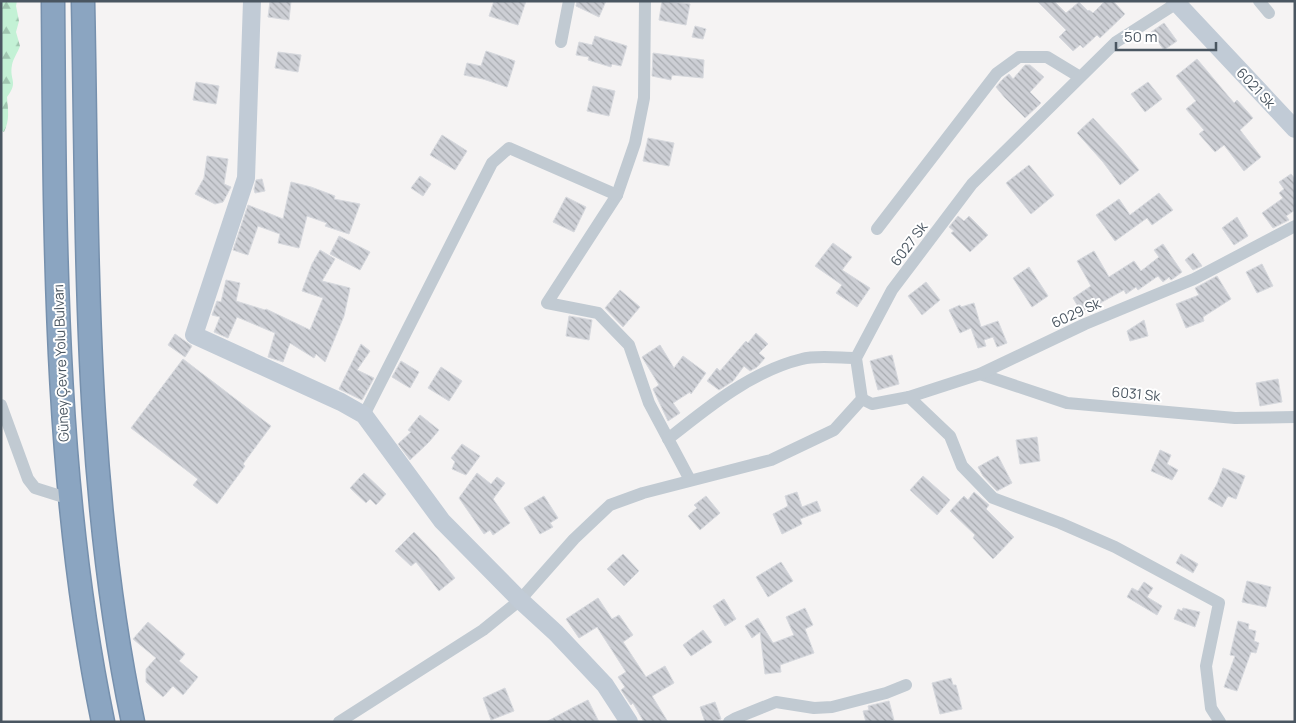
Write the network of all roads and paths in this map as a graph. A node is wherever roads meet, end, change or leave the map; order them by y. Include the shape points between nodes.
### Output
1 (53, 1) edge
2 (83, 1) edge
3 (252, 1) edge
4 (569, 1) edge
5 (645, 1) edge
6 (1259, 1) edge
7 (1177, 2) edge
8 (1269, 13) dead end
9 (561, 42) dead end
10 (1080, 77) junction
11 (1295, 129) edge
12 (617, 195) junction
13 (1295, 226) edge
14 (878, 229) dead end
15 (856, 358) junction
16 (980, 374) junction
17 (909, 397) junction
18 (862, 399) junction
19 (1, 405) edge
20 (364, 415) junction
21 (1295, 418) edge
22 (668, 439) junction
23 (690, 480) junction
24 (70, 500) junction
25 (520, 600) junction
26 (906, 685) dead end
27 (103, 722) edge
28 (133, 722) edge
29 (339, 722) edge
30 (629, 722) edge
31 (729, 722) edge
32 (1220, 722) edge

1 - 24 highway, Güney Çevre Yolu Bulvarı via 60,376
2 - 28 highway via 95,446 111,601
3 - 20 street via 246,178 194,335
4 - 9 street
5 - 12 street via 644,98 636,143
6 - 8 street
7 - 10 street, 6027 Sk via 1116,42
7 - 11 street, 6021 Sk
10 - 14 street via 1047,57 1019,57 997,73
10 - 15 street, 6027 Sk via 972,184 892,290
12 - 20 street via 509,148 492,163
12 - 22 street via 547,303 598,313 629,345 649,404
13 - 16 street, 6029 Sk via 1194,279 1085,324
15 - 18 street
15 - 22 street via 804,358 769,370 712,405
16 - 17 street, 6029 Sk
16 - 21 street, 6031 Sk via 1067,404 1235,418
17 - 18 street, 6029 Sk via 872,404
17 - 32 street via 950,436 962,466 993,498 1115,547 1219,603 1206,666 1211,708
18 - 23 street via 834,430 771,460
19 - 24 street via 28,479 35,488
20 - 25 street via 442,521
22 - 23 street
23 - 25 street via 643,492 610,505 574,539
24 - 27 highway, Güney Çevre Yolu Bulvarı via 82,599
25 - 29 street via 482,630
25 - 30 street via 605,685
26 - 31 street via 832,707 814,708 776,702

